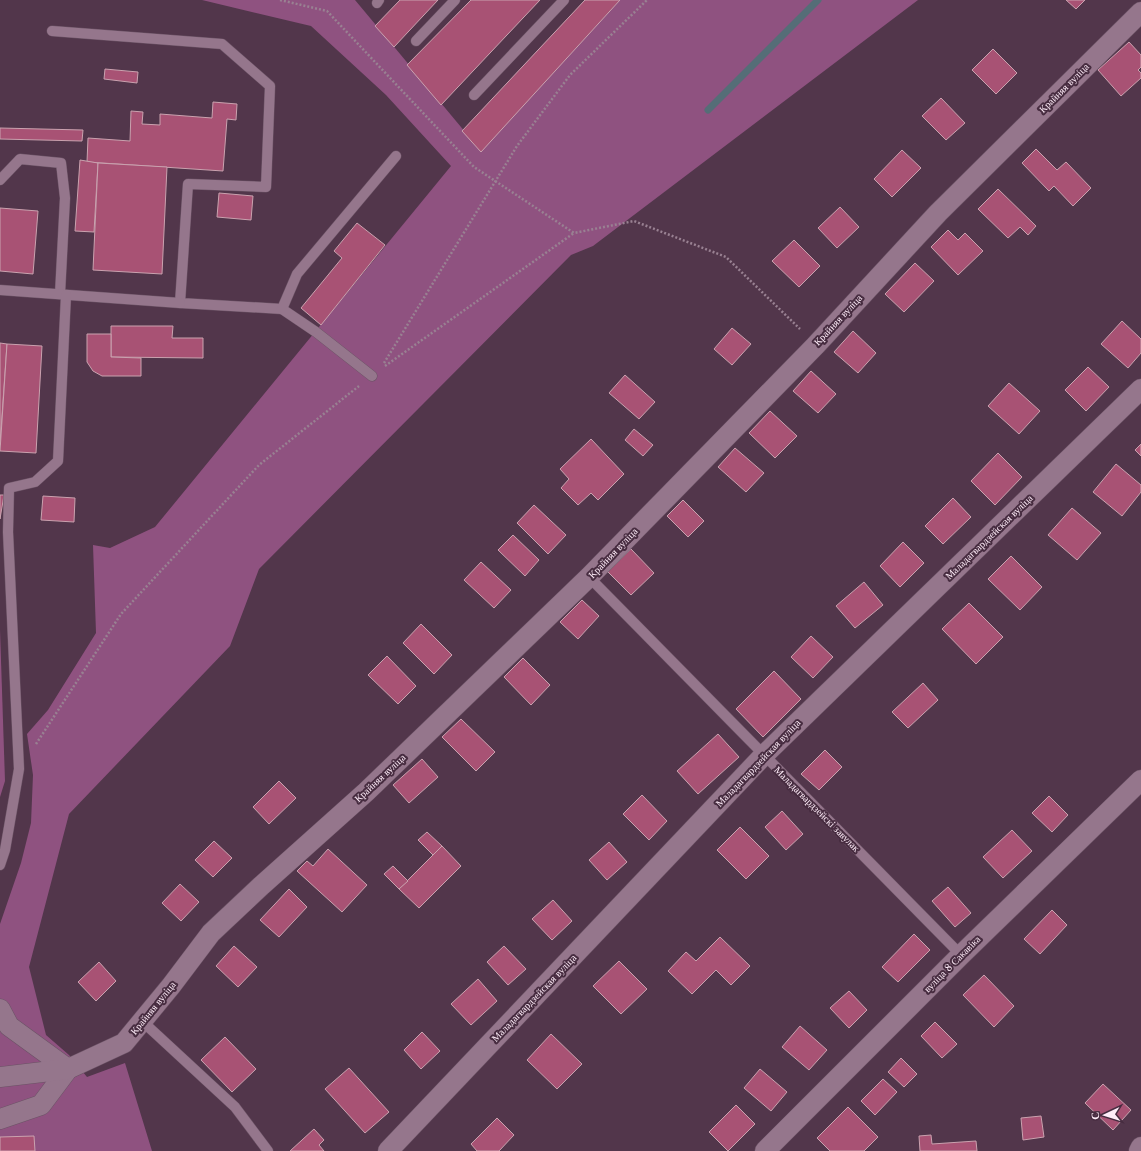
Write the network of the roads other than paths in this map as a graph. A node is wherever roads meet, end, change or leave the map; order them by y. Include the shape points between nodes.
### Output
1 (455, 0) edge
2 (564, 0) edge
3 (1141, 12) edge
4 (52, 31) dead end
5 (416, 41) dead end
6 (474, 95) dead end
7 (396, 156) dead end
8 (0, 180) edge
9 (0, 290) edge
10 (63, 294) junction
11 (180, 303) junction
12 (282, 310) junction
13 (376, 373) road end
14 (1141, 389) edge
15 (590, 577) junction
16 (764, 755) junction
17 (1141, 780) edge
18 (3, 852) edge
19 (0, 865) edge
20 (961, 955) junction
21 (0, 1009) edge
22 (142, 1021) junction
23 (68, 1070) junction
24 (0, 1077) edge
25 (0, 1119) edge
26 (1141, 1147) edge
27 (268, 1151) edge
28 (388, 1151) edge
29 (765, 1151) edge
30 (1138, 1151) edge

1 - 5 lane
2 - 6 lane
3 - 15 street, Крайняя вуліца via 938,213 816,344
4 - 11 lane via 222,44 270,86 266,188 188,184
7 - 12 lane via 297,274
8 - 10 lane via 20,159 61,163 65,198
9 - 10 lane
10 - 11 lane
10 - 18 lane via 58,461 35,482 9,488 8,532 19,769
11 - 12 lane
12 - 13 lane
14 - 16 street, Маладагвардзейская вуліца
15 - 16 lane, Маладагвардзейскі завулак
15 - 22 street, Крайняя вуліца via 366,792 211,932
16 - 20 lane, Маладагвардзейскі завулак
16 - 28 street, Маладагвардзейская вуліца
17 - 20 street, вуліца 8 Сакавіка
18 - 19 lane
20 - 29 street, вуліца 8 Сакавіка
21 - 23 street via 9,1026
22 - 23 street, Крайняя вуліца via 124,1043
22 - 27 lane via 235,1107
23 - 24 street, Крайняя вуліца
23 - 25 street, Крайняя вуліца via 41,1105
26 - 30 street

